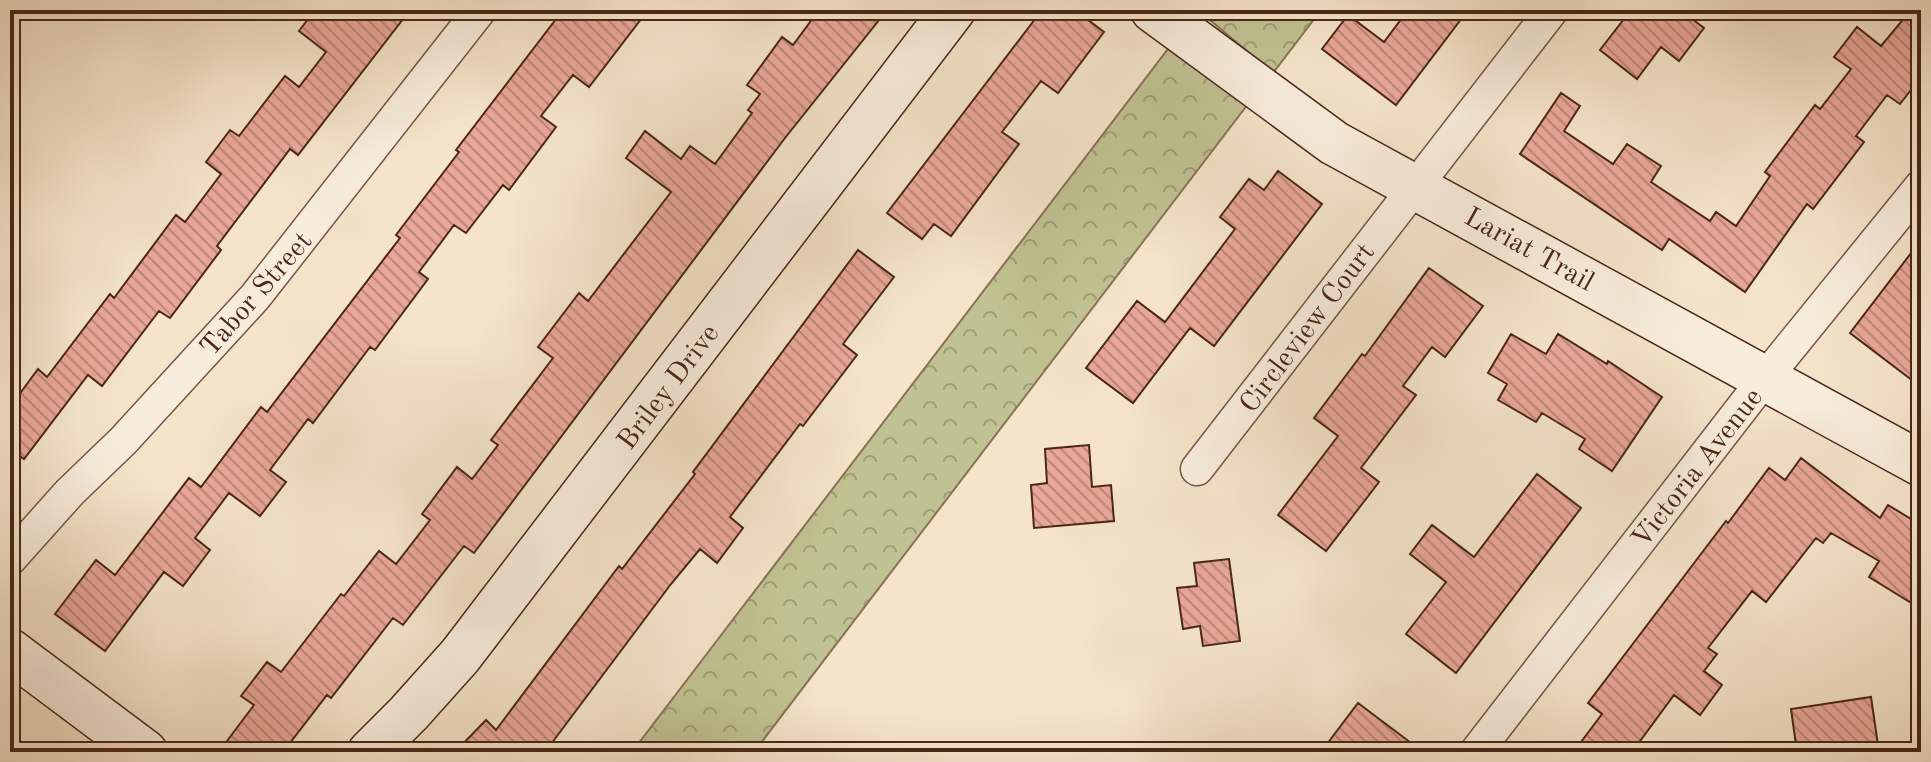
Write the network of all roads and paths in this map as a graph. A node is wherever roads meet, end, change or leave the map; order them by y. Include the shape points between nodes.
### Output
1 (480, 10) edge
2 (953, 10) edge
3 (1153, 10) edge
4 (1552, 10) edge
5 (1414, 185) junction
6 (1921, 186) edge
7 (1766, 377) junction
8 (1921, 464) edge
9 (1197, 469) dead end
10 (10, 559) edge
11 (10, 651) edge
12 (145, 752) edge
13 (370, 752) edge
14 (1476, 752) edge

1 - 10 street, Tabor Street via 255,297
2 - 13 street, Briley Drive via 460,656
3 - 5 street, Lariat Trail via 1334,143
4 - 5 street, Circleview Court
5 - 7 street, Lariat Trail
5 - 9 street, Circleview Court
6 - 7 street, Victoria Avenue
7 - 8 street, Lariat Trail
7 - 14 street, Victoria Avenue
11 - 12 street

